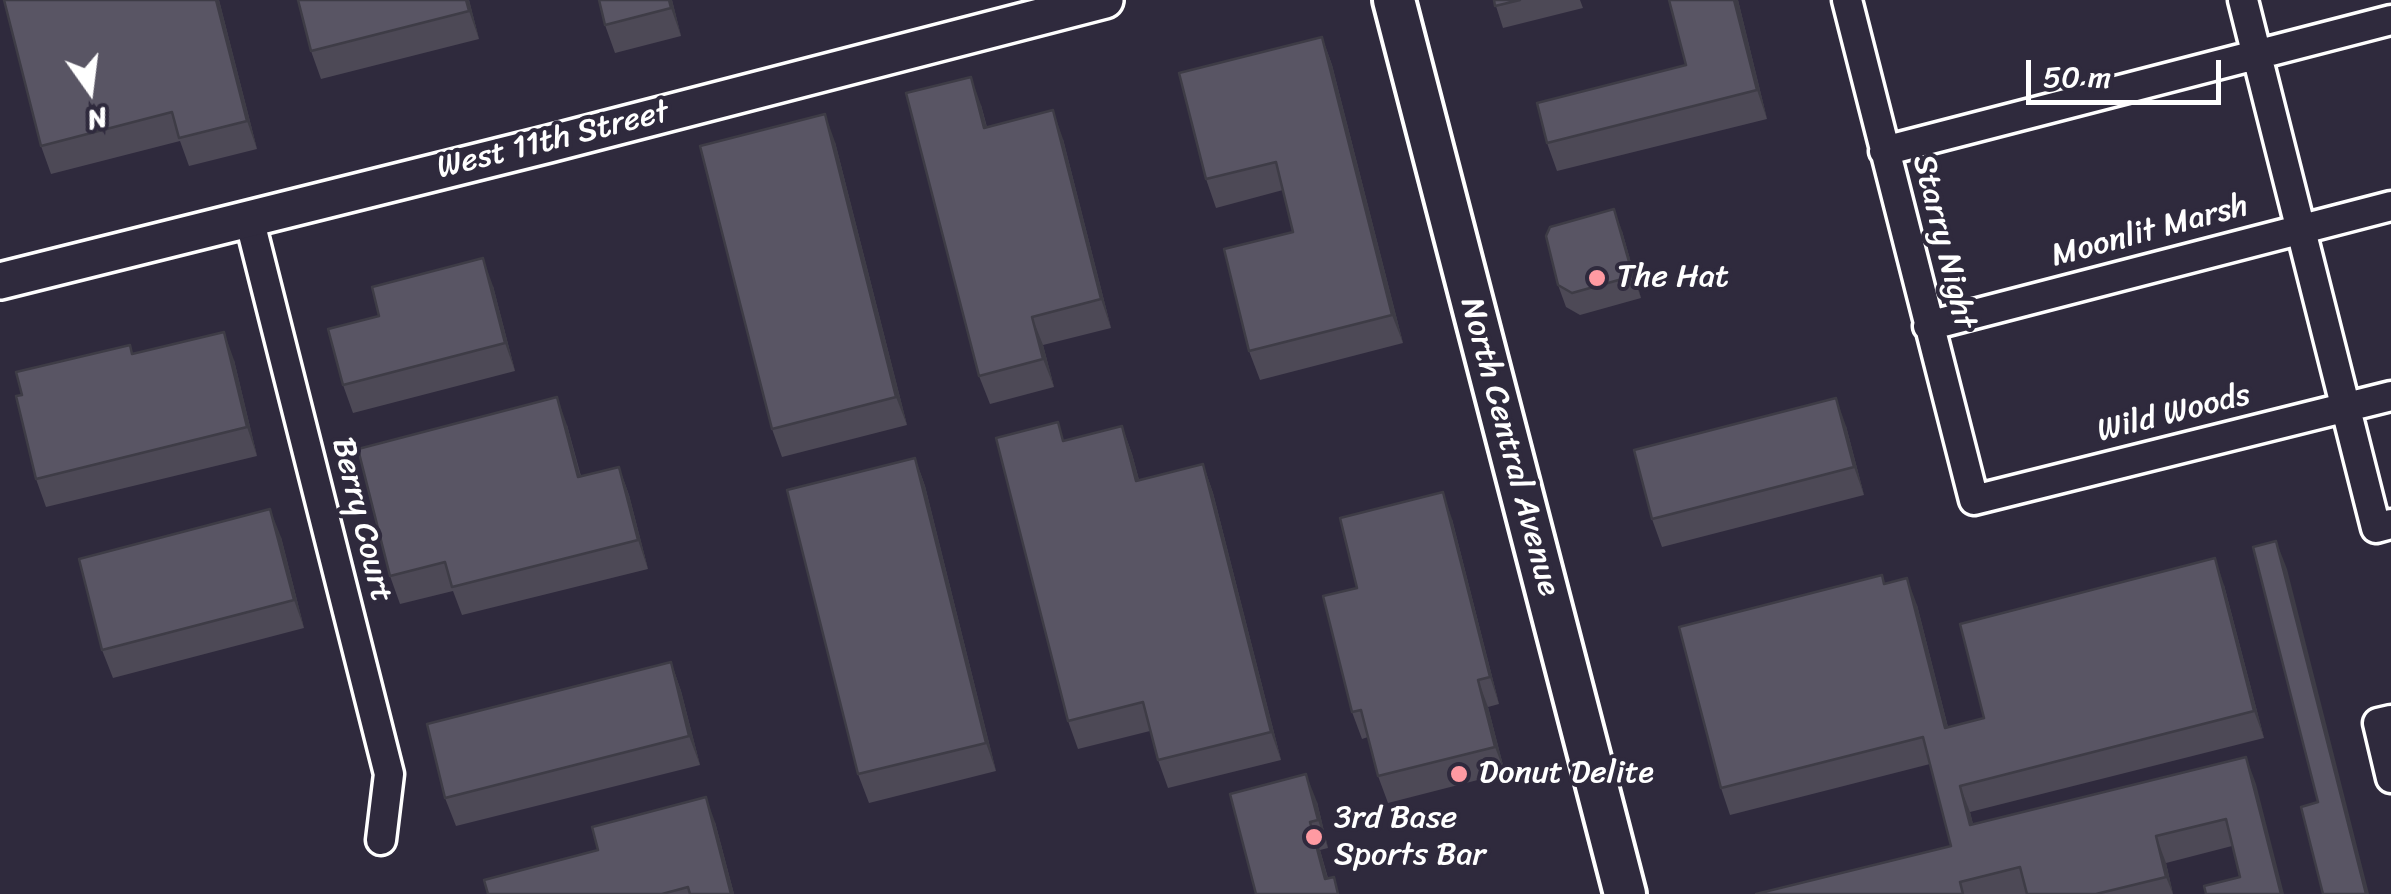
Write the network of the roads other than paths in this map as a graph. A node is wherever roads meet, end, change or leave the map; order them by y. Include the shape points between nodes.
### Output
1 (1105, 0) edge
2 (1394, 0) edge
3 (1846, 0) edge
4 (2243, 0) edge
5 (2391, 20) edge
6 (2257, 54) junction
7 (1884, 151) junction
8 (2391, 206) edge
9 (249, 218) junction
10 (2301, 229) junction
11 (0, 281) edge
12 (1928, 326) junction
13 (2391, 396) edge
14 (2344, 408) junction
15 (1974, 500) joint
16 (2384, 526) edge
17 (2384, 721) edge
18 (2391, 778) edge
19 (381, 840) dead end
20 (1625, 894) edge

1 - 9 street, West 11th Street
2 - 20 main road, North Central Avenue
3 - 7 street, Starry Night
4 - 6 street
5 - 6 street
6 - 7 street
6 - 10 street
7 - 12 street, Starry Night
8 - 10 street, Moonlit Marsh
9 - 11 street, West 11th Street
9 - 19 street, Berry Court via 389,774
10 - 12 street, Moonlit Marsh
10 - 14 street
12 - 15 street, Starry Night
13 - 14 street, Wild Woods
14 - 15 street, Wild Woods
14 - 16 street
17 - 18 street

